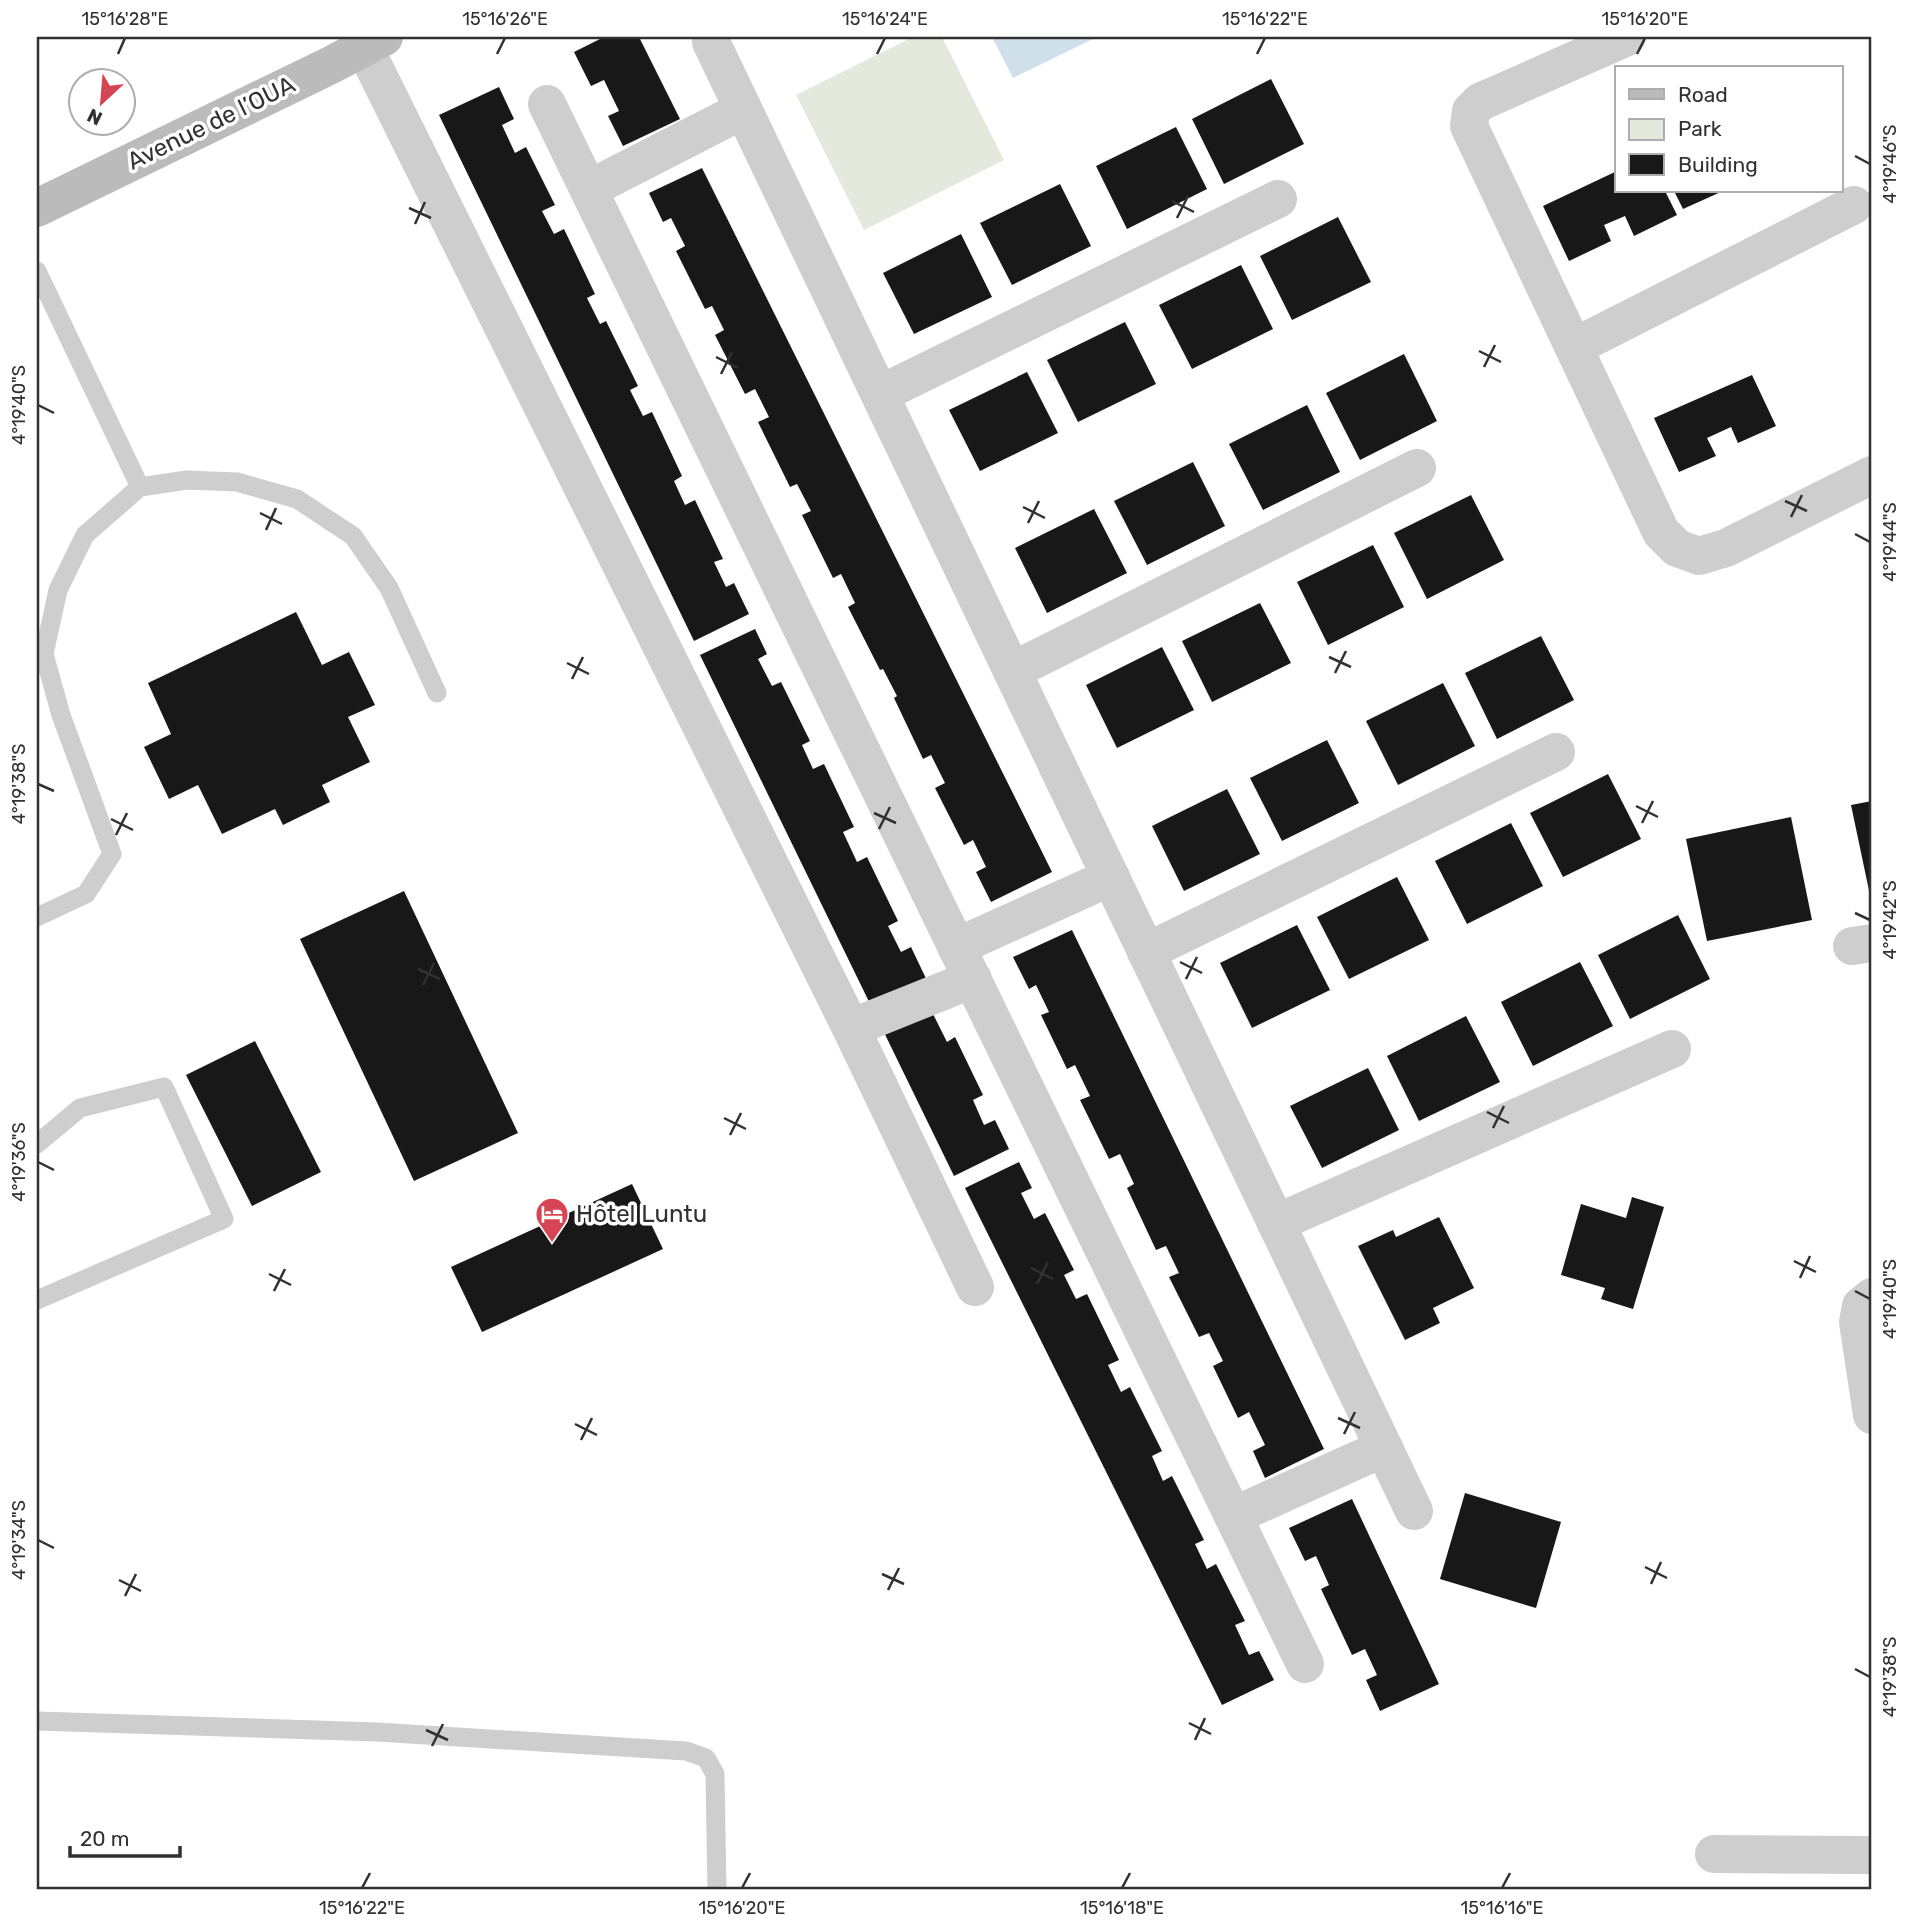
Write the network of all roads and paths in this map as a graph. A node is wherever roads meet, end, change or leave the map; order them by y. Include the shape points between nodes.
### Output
1 (1627, 37) edge
2 (706, 39) edge
3 (374, 42) edge
4 (547, 104) dead end
5 (743, 110) junction
6 (589, 190) junction
7 (1278, 199) dead end
8 (1854, 205) dead end
9 (37, 208) edge
10 (37, 271) edge
11 (1574, 347) junction
12 (880, 394) junction
13 (1417, 468) dead end
14 (1872, 475) edge
15 (140, 488) junction
16 (1012, 671) junction
17 (437, 693) dead end
18 (1556, 752) dead end
19 (1111, 877) junction
20 (37, 917) edge
21 (1146, 952) junction
22 (964, 963) junction
23 (852, 1028) junction
24 (1672, 1049) dead end
25 (37, 1144) edge
26 (1276, 1223) junction
27 (975, 1287) dead end
28 (1872, 1297) edge
29 (37, 1300) edge
30 (1872, 1415) edge
31 (1384, 1448) junction
32 (1414, 1511) dead end
33 (1233, 1516) junction
34 (1305, 1664) dead end
35 (37, 1721) edge
36 (1714, 1854) dead end
37 (1872, 1855) edge
38 (717, 1890) edge

1 - 11 street via 1480,102 1469,119
2 - 5 street
3 - 9 main road, Avenue de l’OUA
3 - 23 street
4 - 6 street
5 - 6 street
5 - 12 street
6 - 22 street
7 - 12 street
8 - 11 street
10 - 15 lane
11 - 14 street via 1661,532 1677,548 1699,556 1726,548
12 - 16 street
13 - 16 street
15 - 17 lane via 187,480 237,482 297,499 353,536 389,588
15 - 20 lane via 85,534 58,590 44,654 61,715 112,854 86,894
16 - 19 street
18 - 21 street
19 - 21 street
19 - 22 street
21 - 26 street
22 - 23 street
22 - 33 street
23 - 27 street
24 - 26 street
25 - 29 lane via 80,1108 164,1087 224,1219
26 - 31 street
28 - 30 street via 1861,1306 1858,1322
31 - 32 street
31 - 33 street
33 - 34 street
35 - 38 lane via 377,1732 686,1751 706,1758 715,1774
36 - 37 street

